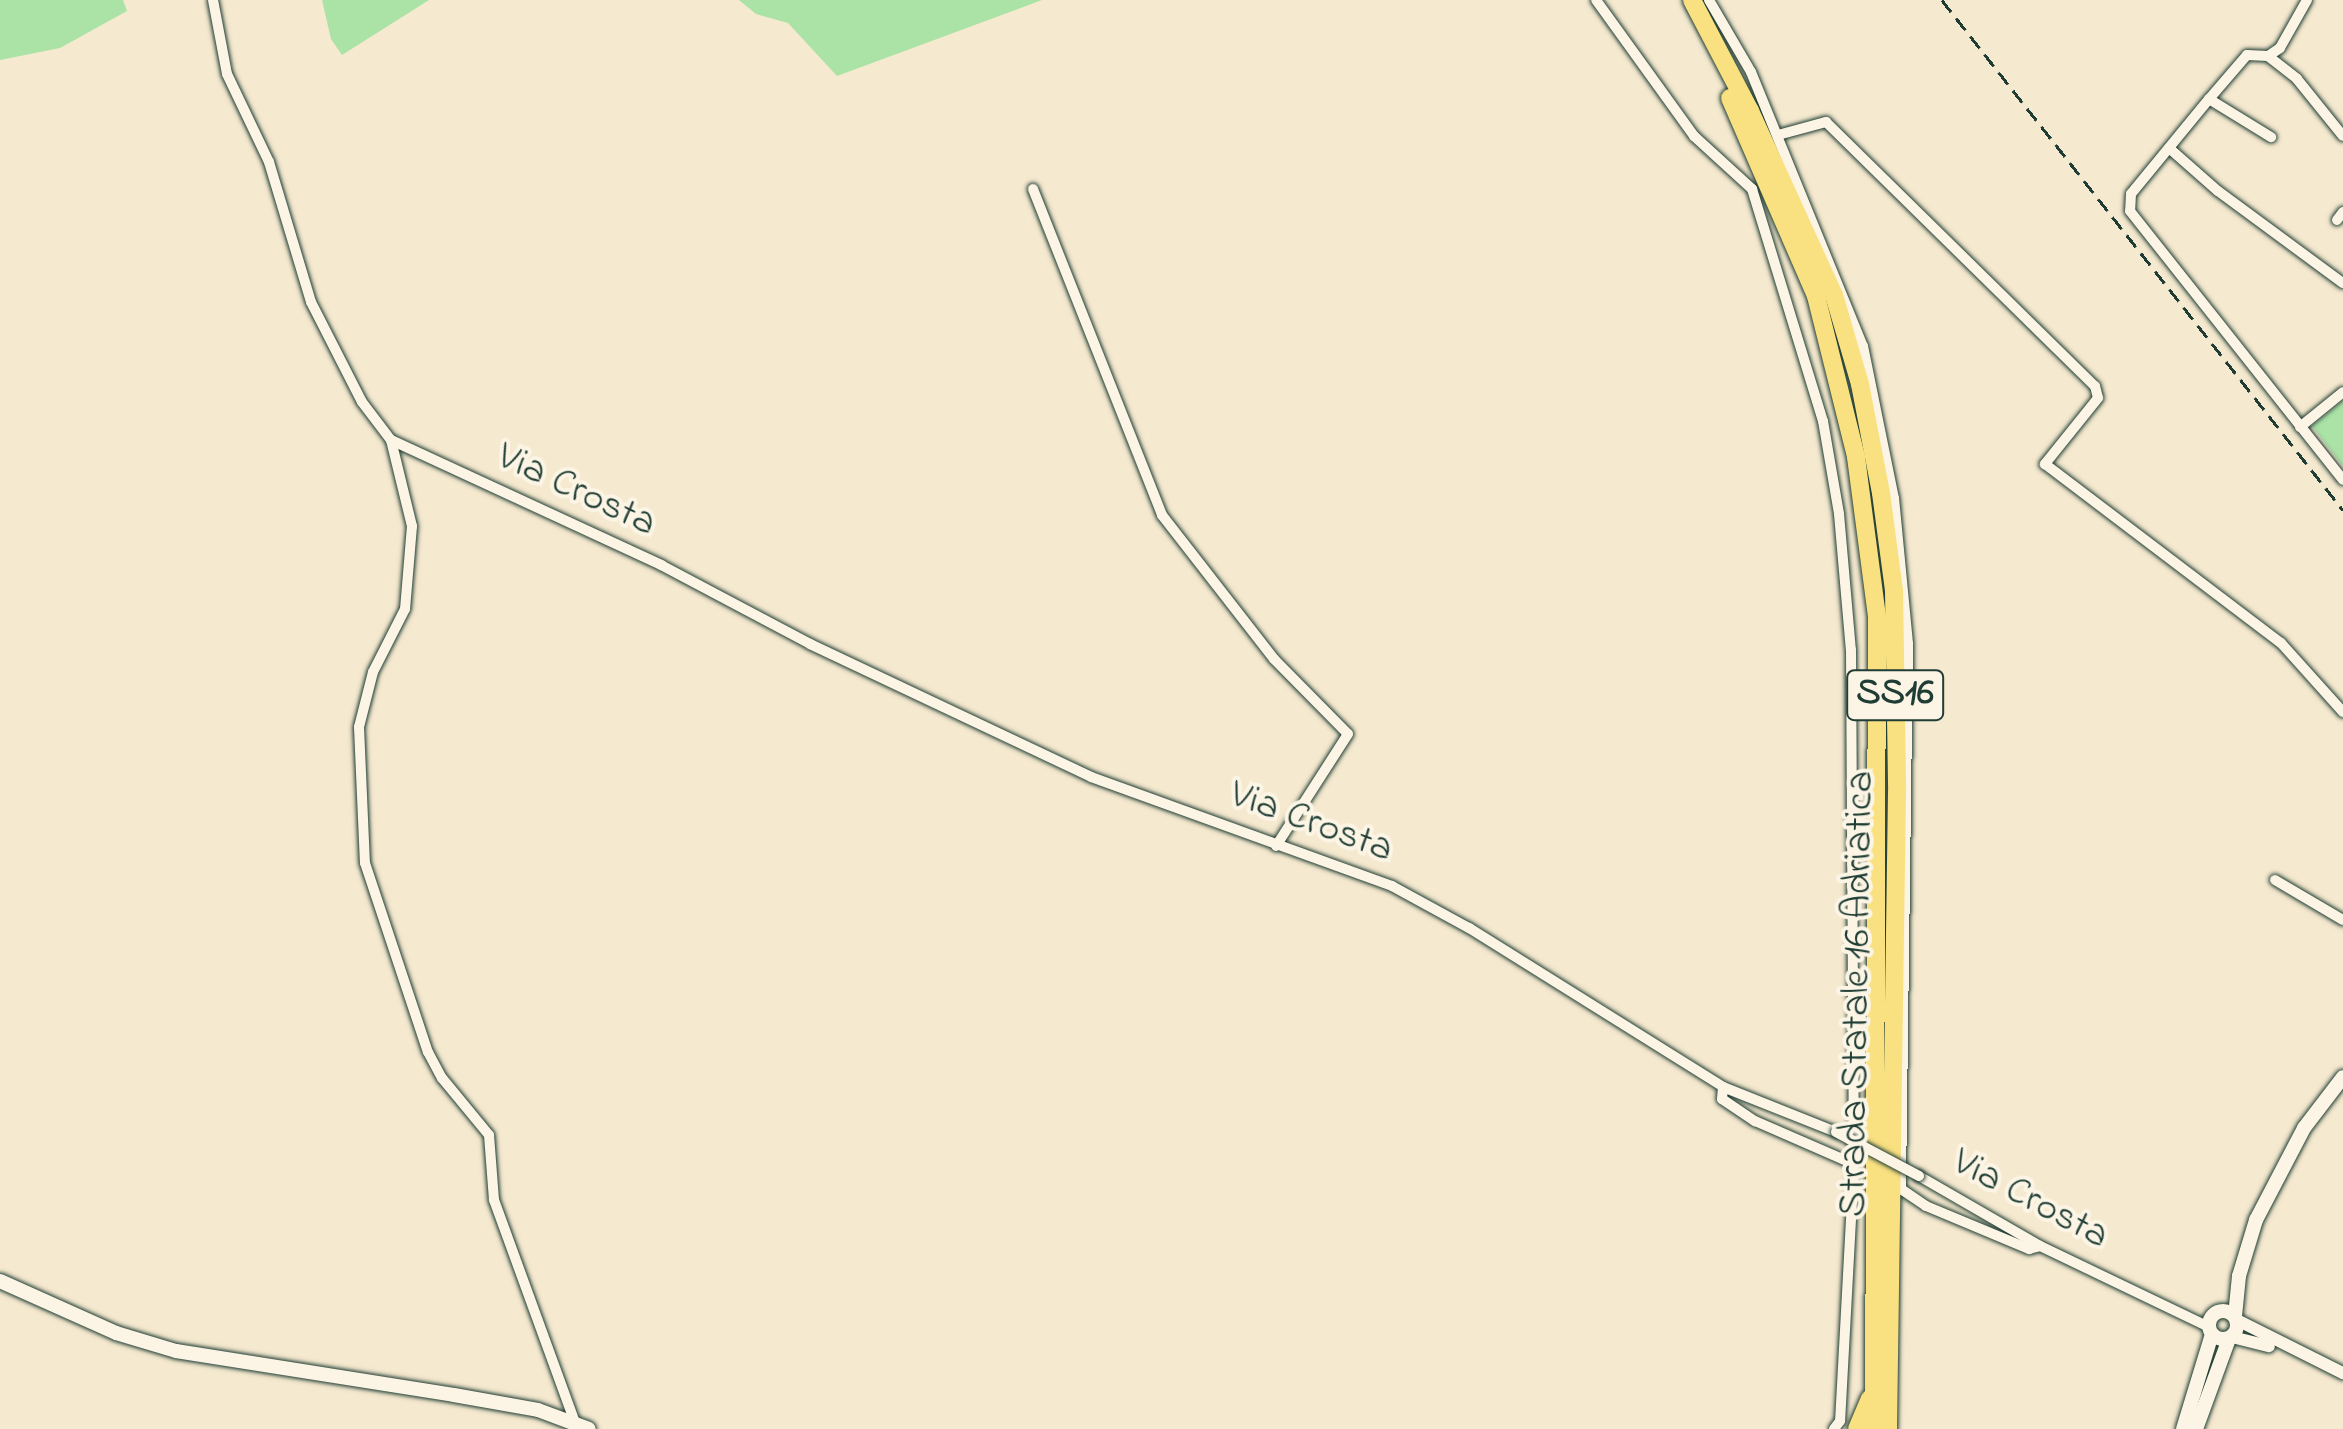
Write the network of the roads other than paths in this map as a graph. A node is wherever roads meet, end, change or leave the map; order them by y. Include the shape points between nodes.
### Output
1 (213, 0) edge
2 (1596, 0) edge
3 (1679, 0) edge
4 (1692, 0) edge
5 (1709, 0) edge
6 (2307, 0) edge
7 (2268, 56) junction
8 (2209, 99) junction
9 (1778, 135) junction
10 (2343, 136) edge
11 (2271, 137) dead end
12 (2169, 148) junction
13 (1033, 189) dead end
14 (2343, 284) edge
15 (2343, 392) edge
16 (2300, 426) junction
17 (391, 440) junction
18 (2343, 480) edge
19 (2343, 712) edge
20 (1276, 846) junction
21 (2274, 880) dead end
22 (2343, 920) edge
23 (2343, 1077) edge
24 (1723, 1087) junction
25 (1854, 1164) junction
26 (2040, 1246) junction
27 (2239, 1276) junction
28 (0, 1281) edge
29 (2236, 1318) junction
30 (2213, 1322) junction
31 (2231, 1338) junction
32 (2301, 1355) junction
33 (2343, 1373) edge
34 (1874, 1390) junction
35 (580, 1427) edge
36 (1834, 1429) edge
37 (1857, 1429) edge
38 (1874, 1429) edge
39 (1888, 1429) edge
40 (2183, 1429) edge
41 (2196, 1429) edge

1 - 17 street via 227,74 269,162 311,302 362,402
2 - 25 street via 1694,136 1752,189 1822,420 1839,514 1851,650
3 - 34 highway, Strada Statale 16 Adriatica / SS16 via 1737,112 1816,296 1839,375 1868,538 1880,698
4 - 39 highway, Strada Statale 16 Adriatica / SS16 via 1834,295 1860,384 1884,513 1894,591 1897,792
5 - 9 street
6 - 7 street via 2280,48
7 - 8 street via 2247,55
7 - 10 street via 2297,79
8 - 11 street
8 - 12 street
9 - 19 street via 1826,122 2095,386 2098,398 2044,464 2281,643
9 - 26 street via 1863,346 1894,498 1908,644 1901,1189 2028,1250
12 - 14 street
12 - 16 street via 2131,194 2130,210
13 - 20 street via 1162,514 1274,659 1348,734
15 - 16 street
16 - 18 street
17 - 20 street, Via Crosta via 1091,777
17 - 35 street via 412,526 405,609 373,672 359,727 365,862 428,1052 490,1135 494,1200
20 - 24 street, Via Crosta via 1392,886
21 - 22 street
23 - 27 main road via 2304,1128 2270,1190
24 - 25 street via 1722,1099 1755,1120
24 - 26 street, Via Crosta, bridge via 1836,1132
25 - 36 street via 1840,1421
26 - 30 street, Via Crosta
27 - 29 main road
27 - 30 main road
28 - 35 main road via 176,1352 454,1394 538,1410
29 - 30 main road
29 - 31 main road
29 - 32 street
30 - 31 main road
30 - 40 main road
31 - 32 street
31 - 41 main road
32 - 33 street
34 - 37 highway, SS16
34 - 38 highway, Strada Statale 16 Adriatica / SS16

